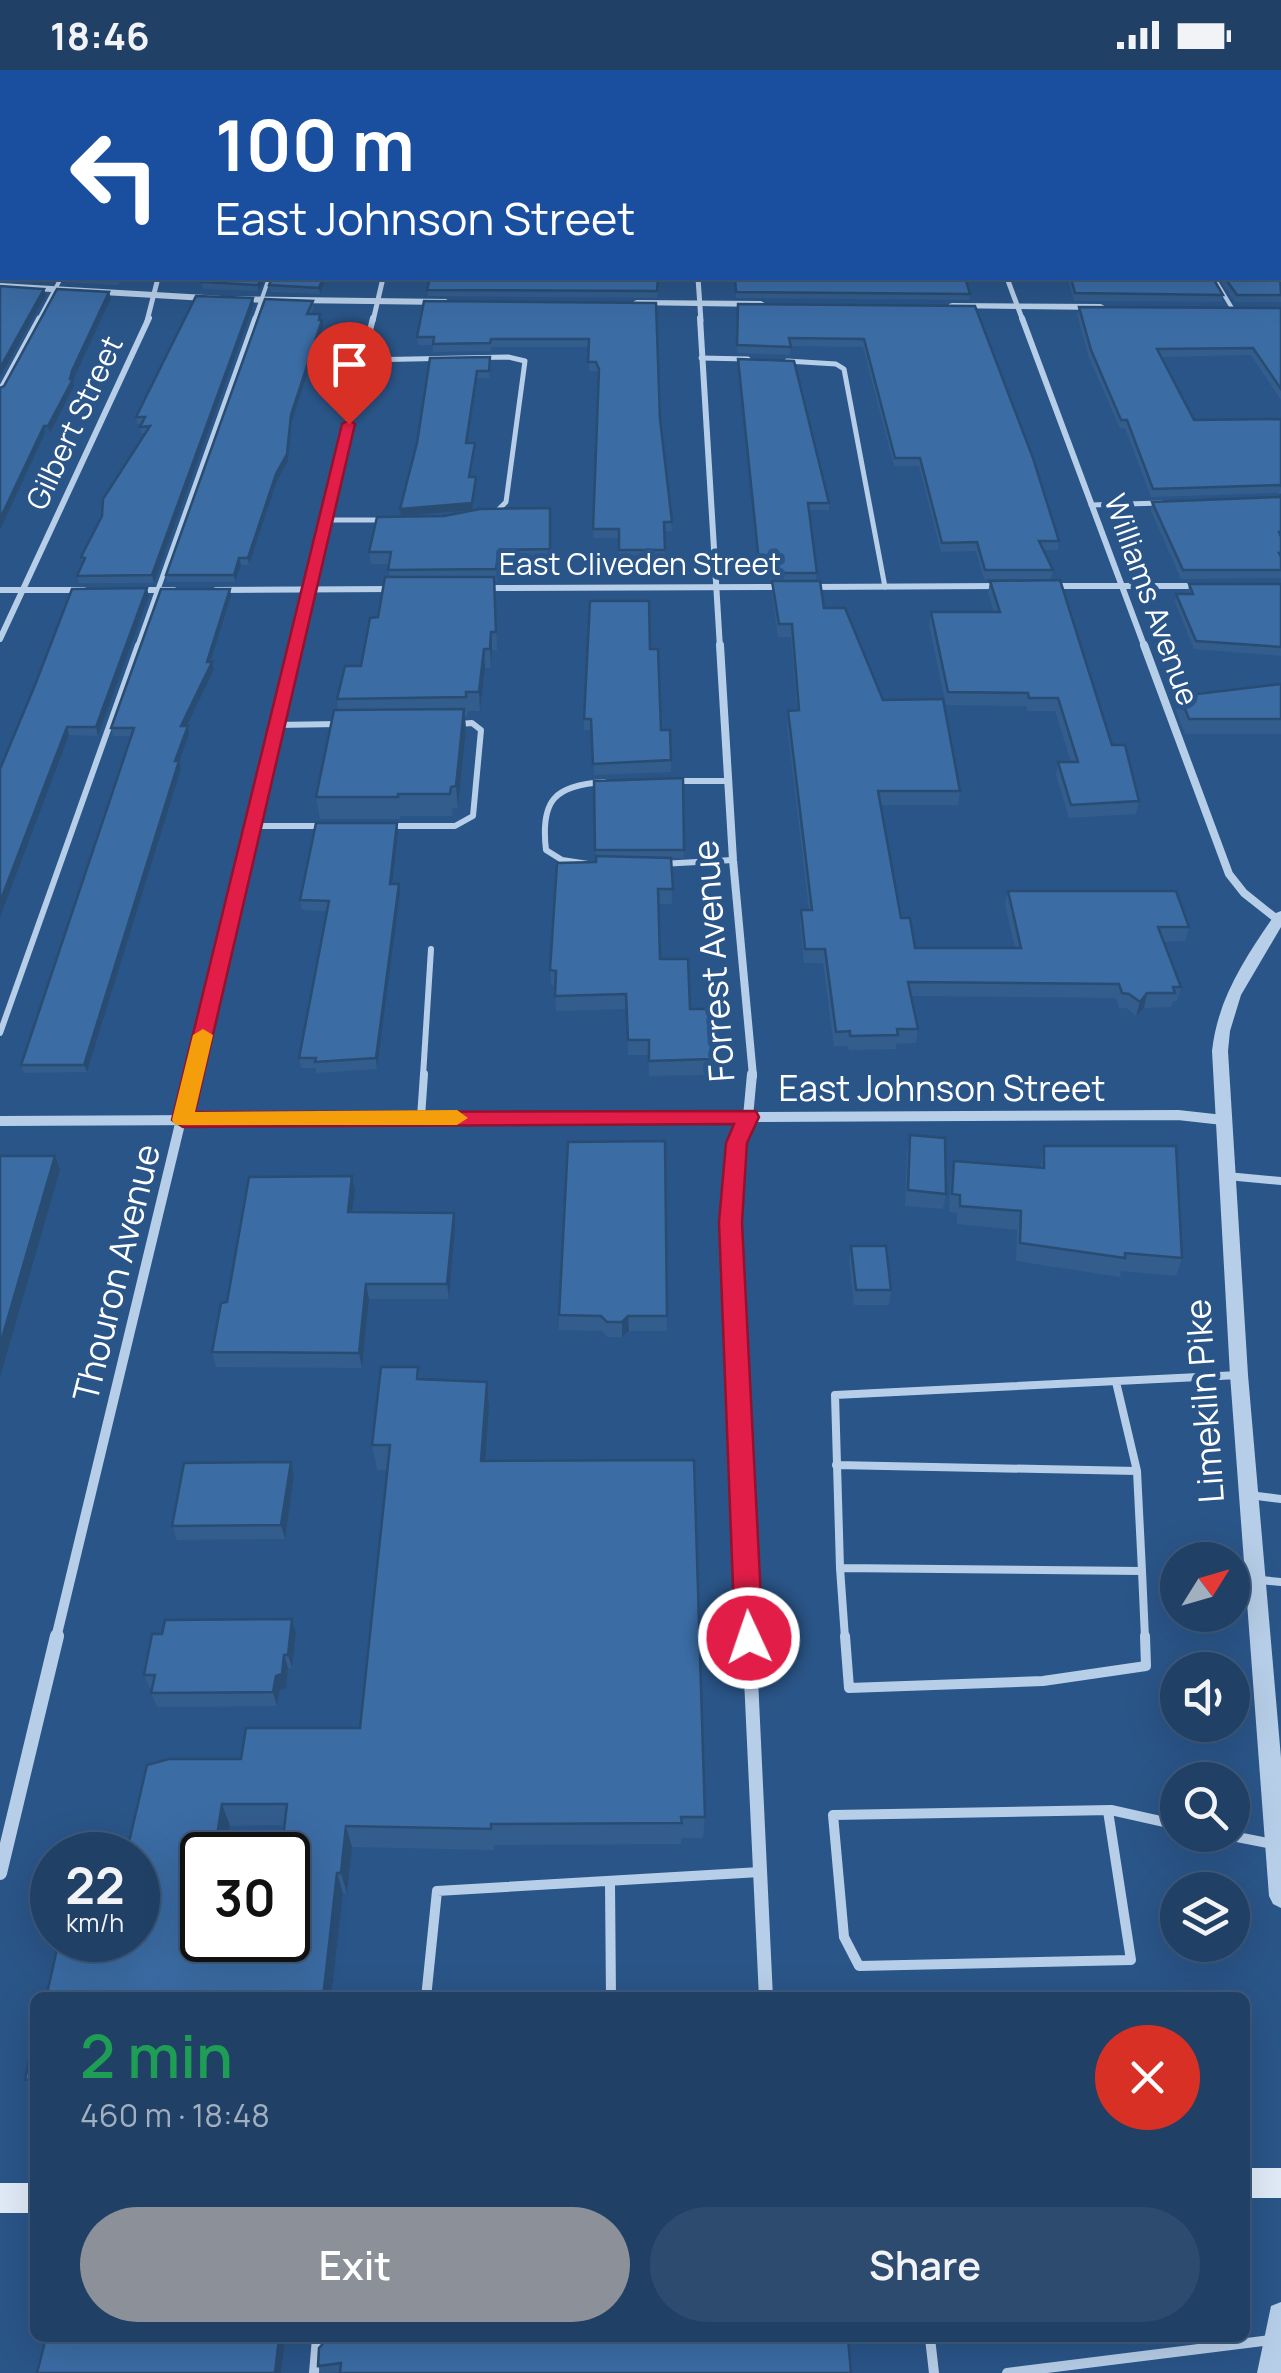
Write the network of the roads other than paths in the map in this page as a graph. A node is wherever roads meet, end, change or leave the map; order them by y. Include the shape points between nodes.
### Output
1 (60, 280) edge
2 (158, 280) edge
3 (268, 280) edge
4 (383, 280) edge
5 (698, 280) edge
6 (1008, 280) edge
7 (1215, 280) edge
8 (0, 286) edge
9 (54, 290) junction
10 (154, 296) junction
11 (262, 300) junction
12 (378, 302) junction
13 (452, 302) edge
14 (624, 303) edge
15 (700, 304) junction
16 (776, 304) edge
17 (946, 306) edge
18 (1018, 306) junction
19 (1113, 308) edge
20 (1212, 308) edge
21 (1232, 308) junction
22 (1248, 308) edge
23 (701, 358) junction
24 (364, 360) junction
25 (754, 360) edge
26 (772, 360) edge
27 (0, 390) edge
28 (1166, 503) edge
29 (1091, 505) junction
30 (487, 514) edge
31 (327, 520) junction
32 (384, 520) edge
33 (1003, 586) edge
34 (1042, 586) edge
35 (1121, 586) junction
36 (1201, 586) edge
37 (885, 587) junction
38 (466, 588) edge
39 (719, 588) junction
40 (311, 589) junction
41 (408, 589) edge
42 (0, 590) edge
43 (23, 590) junction
44 (99, 590) edge
45 (118, 590) edge
46 (157, 590) junction
47 (176, 590) edge
48 (214, 590) edge
49 (0, 639) edge
50 (353, 724) edge
51 (452, 724) edge
52 (274, 725) junction
53 (728, 780) junction
54 (676, 781) edge
55 (606, 782) edge
56 (253, 826) junction
57 (326, 826) edge
58 (381, 826) edge
59 (733, 860) junction
60 (592, 864) edge
61 (643, 864) edge
62 (1280, 918) edge
63 (431, 949) dead end
64 (0, 1033) edge
65 (748, 1117) junction
66 (421, 1118) junction
67 (183, 1120) junction
68 (1223, 1120) junction
69 (0, 1121) edge
70 (1227, 1176) junction
71 (1281, 1181) edge
72 (1239, 1375) junction
73 (1116, 1382) junction
74 (836, 1465) junction
75 (1137, 1470) junction
76 (1249, 1495) junction
77 (1281, 1499) edge
78 (840, 1568) junction
79 (1142, 1571) junction
80 (1255, 1579) junction
81 (1281, 1582) edge
82 (1108, 1811) junction
83 (6, 1821) edge
84 (1160, 1821) edge
85 (1250, 1840) edge
86 (1277, 1845) junction
87 (760, 1872) junction
88 (0, 1873) edge
89 (610, 1884) junction
90 (1281, 1896) edge
91 (427, 1992) edge
92 (612, 1992) edge
93 (766, 1992) edge
94 (1250, 2183) edge
95 (1281, 2183) edge
96 (0, 2198) edge
97 (30, 2198) edge
98 (1279, 2327) edge
99 (1250, 2332) edge
100 (317, 2342) edge
101 (930, 2342) edge
102 (1190, 2342) edge
103 (314, 2373) edge
104 (934, 2373) edge
105 (1007, 2373) edge
106 (1271, 2373) edge

1 - 9 lane
2 - 10 street, Gilbert Street
3 - 11 lane
4 - 12 street, Thouron Avenue
5 - 15 street, Forrest Avenue
6 - 18 street, Williams Avenue
7 - 21 lane
8 - 9 street
9 - 10 street
9 - 27 lane
10 - 11 street
10 - 43 street, Gilbert Street
11 - 12 street
11 - 46 lane
12 - 13 street
12 - 24 street, Thouron Avenue
14 - 15 street
15 - 16 street
15 - 23 street, Forrest Avenue
17 - 18 street
18 - 19 street
18 - 29 street, Williams Avenue
20 - 21 street
21 - 22 street
23 - 25 lane
23 - 39 street, Forrest Avenue
24 - 30 lane via 526,361 506,502
24 - 31 street, Thouron Avenue
26 - 37 lane via 844,369
28 - 29 lane
29 - 35 street, Williams Avenue
31 - 32 lane
31 - 40 street, Thouron Avenue
33 - 37 street, East Cliveden Street
34 - 35 street
35 - 36 street
35 - 62 street, Williams Avenue via 1229,874
37 - 39 street, East Cliveden Street
38 - 39 street, East Cliveden Street
39 - 53 street, Forrest Avenue
40 - 41 street
40 - 48 street
40 - 52 street, Thouron Avenue
42 - 43 street
43 - 44 street
43 - 49 street, Gilbert Street
45 - 46 street
46 - 47 street
46 - 64 lane
50 - 52 lane
51 - 58 lane via 481,730 472,816 454,826
52 - 56 street, Thouron Avenue
53 - 54 lane
53 - 59 street, Forrest Avenue
55 - 60 lane via 566,786 552,796 542,823 546,850
56 - 57 lane
56 - 67 street, Thouron Avenue
59 - 61 lane
59 - 65 street, Forrest Avenue via 753,1080
62 - 68 street, Limekiln Pike via 1226,1006
63 - 66 lane
65 - 66 street, East Johnson Street
65 - 68 street, East Johnson Street
65 - 87 street, Forrest Avenue via 734,1160 731,1258
66 - 67 street, East Johnson Street
67 - 69 street, East Johnson Street
67 - 83 street, Thouron Avenue
68 - 70 street, Limekiln Pike
70 - 71 lane
70 - 72 street, Limekiln Pike
72 - 73 lane
72 - 76 street, Limekiln Pike
73 - 74 lane via 835,1395
73 - 75 lane
74 - 75 lane
74 - 78 lane
75 - 79 lane
76 - 77 lane
76 - 80 street, Limekiln Pike
78 - 79 lane
78 - 79 lane via 849,1688 1044,1681 1146,1666
80 - 81 lane
80 - 86 street, Limekiln Pike
82 - 82 lane via 1131,1960 859,1966 844,1937 833,1815
82 - 84 lane
83 - 88 street, Thouron Avenue
85 - 86 lane
86 - 90 street, Limekiln Pike
87 - 89 lane
87 - 93 street, Forrest Avenue
89 - 91 lane via 437,1891
89 - 92 lane
94 - 95 main road
96 - 97 main road
98 - 99 lane
98 - 106 street
100 - 103 lane
101 - 104 lane
102 - 105 lane

